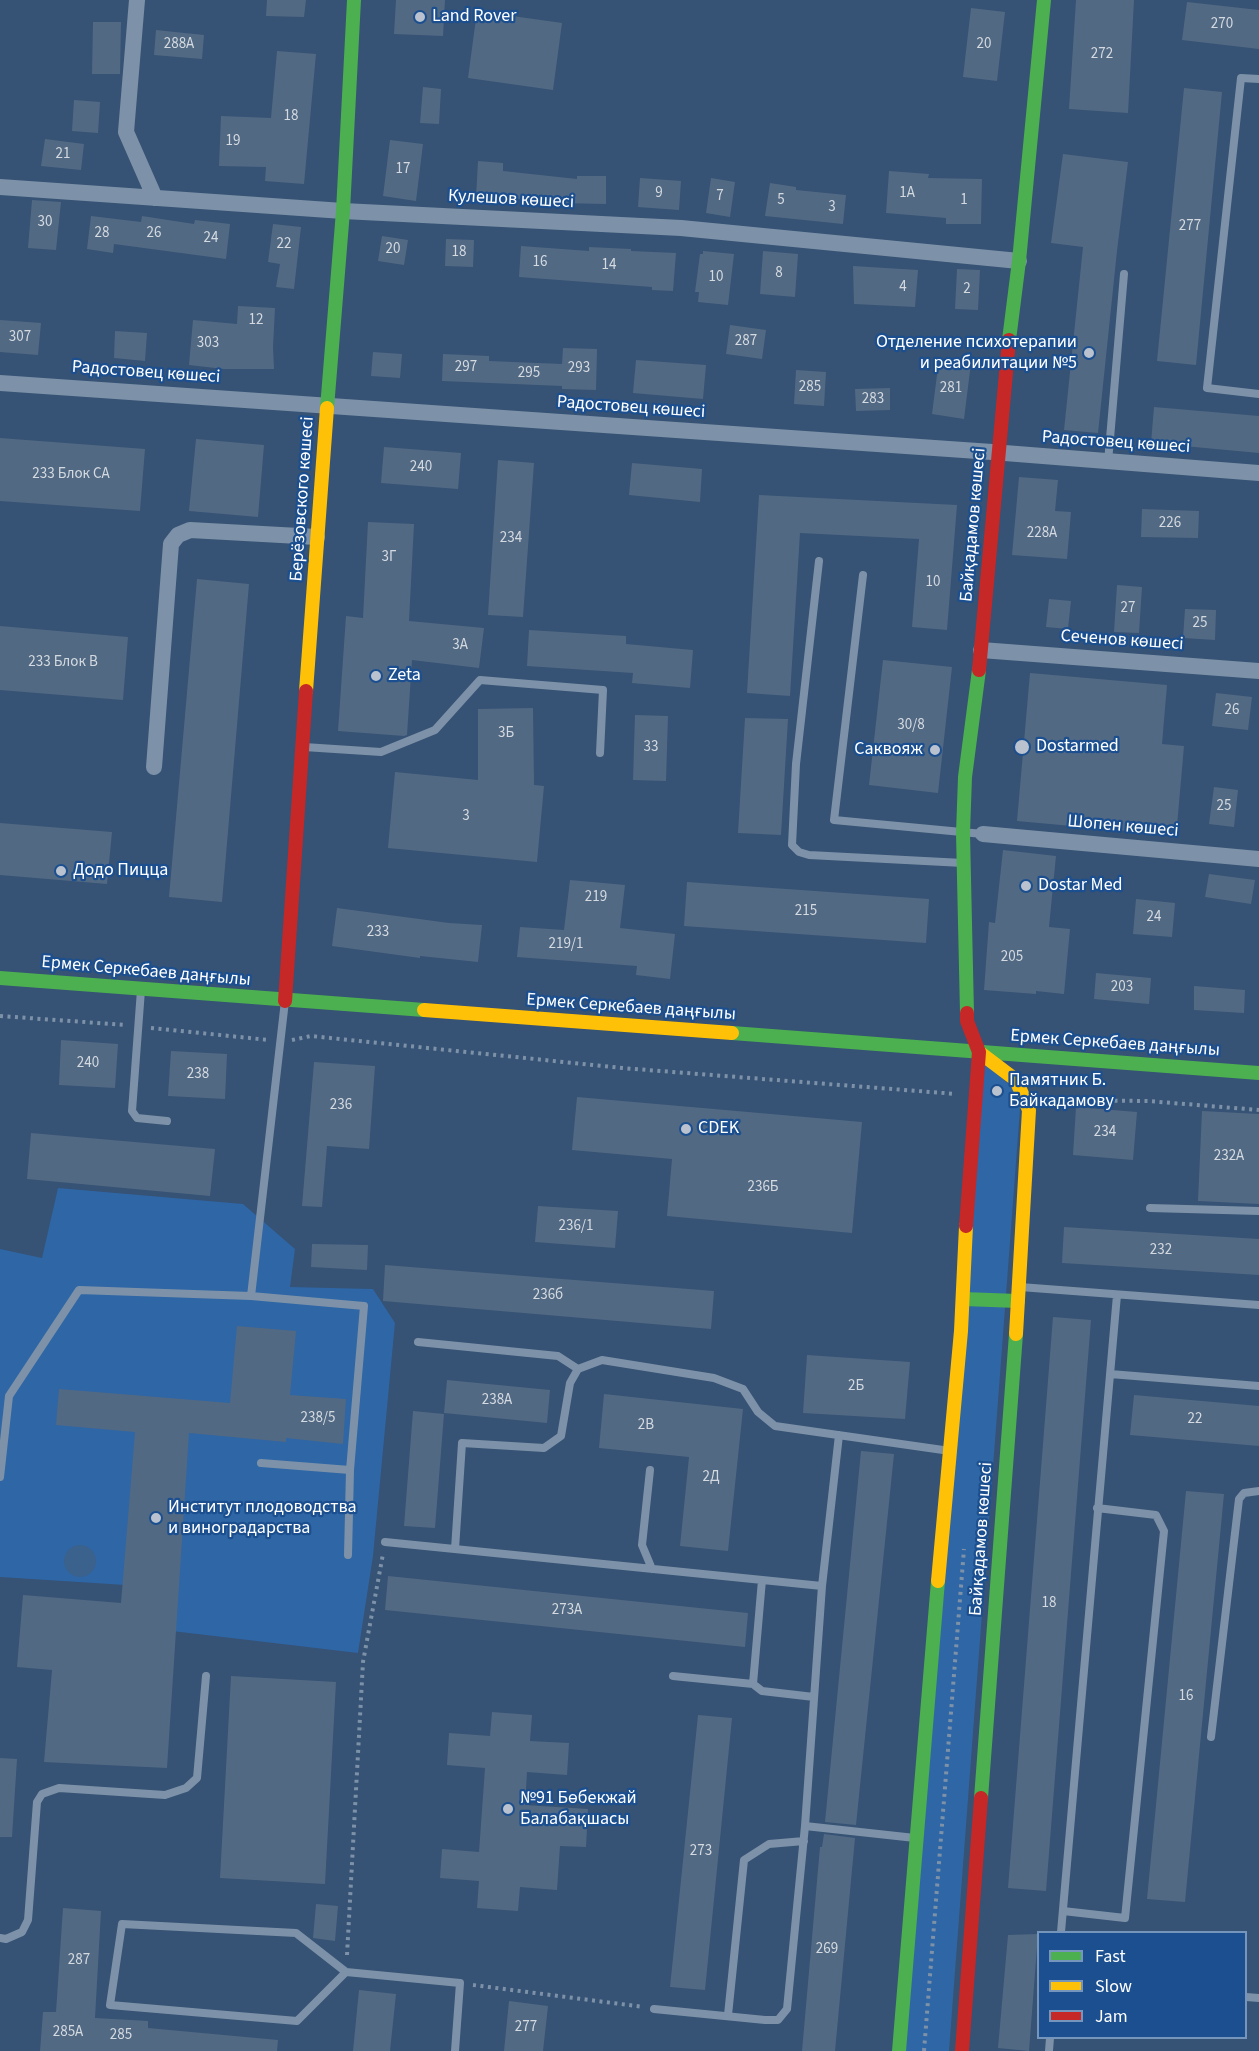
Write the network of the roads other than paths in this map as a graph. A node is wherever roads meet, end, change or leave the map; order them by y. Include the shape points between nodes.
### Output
1 (137, 0) edge
2 (354, 0) edge
3 (1044, 0) edge
4 (1259, 80) edge
5 (0, 187) edge
6 (155, 198) junction
7 (343, 211) junction
8 (1019, 261) junction
9 (1124, 274) dead end
10 (0, 383) edge
11 (1259, 394) edge
12 (328, 406) junction
13 (999, 453) junction
14 (1108, 462) junction
15 (1259, 473) edge
16 (317, 537) junction
17 (819, 561) dead end
18 (863, 575) dead end
19 (981, 650) junction
20 (1259, 671) edge
21 (304, 747) junction
22 (600, 753) dead end
23 (154, 767) dead end
24 (963, 832) junction
25 (983, 834) joint
26 (1259, 859) edge
27 (964, 863) junction
28 (0, 978) edge
29 (141, 989) junction
30 (285, 1001) junction
31 (979, 1052) junction
32 (1259, 1073) edge
33 (167, 1121) dead end
34 (1150, 1208) dead end
35 (1259, 1210) edge
36 (1019, 1294) junction
37 (1117, 1295) junction
38 (250, 1296) junction
39 (963, 1299) junction
40 (1259, 1305) edge
41 (418, 1342) dead end
42 (578, 1369) junction
43 (1110, 1374) junction
44 (1259, 1386) edge
45 (838, 1435) junction
46 (950, 1451) junction
47 (261, 1463) dead end
48 (350, 1470) junction
49 (650, 1470) dead end
50 (0, 1477) edge
51 (1259, 1491) edge
52 (1097, 1508) junction
53 (385, 1542) road end
54 (455, 1549) junction
55 (348, 1555) dead end
56 (652, 1569) junction
57 (762, 1580) junction
58 (822, 1586) junction
59 (206, 1676) dead end
60 (673, 1676) dead end
61 (753, 1684) junction
62 (814, 1697) junction
63 (1211, 1737) dead end
64 (805, 1826) junction
65 (916, 1838) junction
66 (804, 1841) junction
67 (1063, 1911) junction
68 (1061, 1931) edge
69 (0, 1938) edge
70 (346, 1971) junction
71 (654, 2009) road end
72 (728, 2015) junction
73 (454, 2051) edge
74 (899, 2051) edge
75 (962, 2051) edge

1 - 6 street via 126,132
2 - 7 street, Берёзовского көшесі
3 - 8 street, Байқадамов көшесі
4 - 11 lane via 1241,78 1208,388
5 - 6 street, Кулешов көшесі
6 - 7 street, Кулешов көшесі
7 - 8 street, Кулешов көшесі via 681,228
7 - 12 street, Берёзовского көшесі
8 - 13 street, Байқадамов көшесі
9 - 14 lane
10 - 12 street, Радостовец көшесі
12 - 13 street, Радостовец көшесі
12 - 16 street, Берёзовского көшесі
13 - 14 street, Радостовец көшесі
13 - 19 street, Байқадамов көшесі
14 - 15 street, Радостовец көшесі
16 - 21 street, Берёзовского көшесі
16 - 23 street via 190,530 178,535 171,544
17 - 27 lane via 796,764 792,845 809,855
18 - 24 lane via 834,820
19 - 20 street, Сеченов көшесі
19 - 24 street, Байқадамов көшесі via 965,777
21 - 22 lane via 381,752 435,730 480,680 603,690
21 - 30 street, Берёзовского көшесі
24 - 25 lane
24 - 27 street, Байқадамов көшесі
25 - 26 street, Шопен көшесі
27 - 31 street, Байқадамов көшесі via 967,1021
28 - 29 street, Ермек Серкебаев даңғылы
29 - 30 street, Ермек Серкебаев даңғылы
29 - 33 lane via 132,1111 136,1118
30 - 31 street, Ермек Серкебаев даңғылы
30 - 38 lane
31 - 32 street, Ермек Серкебаев даңғылы
31 - 36 street, Байқадамов көшесі via 1016,1080 1029,1110
31 - 39 street, Байқадамов көшесі
34 - 35 lane
36 - 37 lane
36 - 39 street
36 - 75 street, Байқадамов көшесі
37 - 40 lane
37 - 43 lane
38 - 48 lane via 364,1306
38 - 50 lane via 79,1290 9,1396
39 - 46 street, Байқадамов көшесі
41 - 42 lane via 558,1356
42 - 45 lane via 602,1360 714,1378 742,1389 774,1426
42 - 54 lane via 570,1383 561,1436 544,1448 462,1443
43 - 44 lane
43 - 52 lane
45 - 46 lane
45 - 58 lane
46 - 65 street, Байқадамов көшесі
47 - 48 lane
48 - 55 lane
49 - 56 lane via 642,1545
51 - 63 lane via 1239,1499
52 - 67 lane
52 - 67 lane via 1156,1515 1164,1531 1125,1918
53 - 54 lane
54 - 56 lane
56 - 57 lane
57 - 58 lane
57 - 61 lane
58 - 62 lane
59 - 69 lane via 197,1778 186,1788 165,1795 59,1788 42,1794 37,1802 28,1920 22,1932
60 - 61 lane
61 - 62 lane via 762,1691
62 - 64 lane
64 - 65 lane
64 - 66 lane
65 - 74 street, Байқадамов көшесі
66 - 72 lane via 769,1844 744,1860
66 - 72 lane via 787,2009 778,2020
67 - 68 lane
70 - 70 lane via 296,1933 122,1924 110,2005 297,2021
70 - 73 lane via 460,1983
71 - 72 lane

